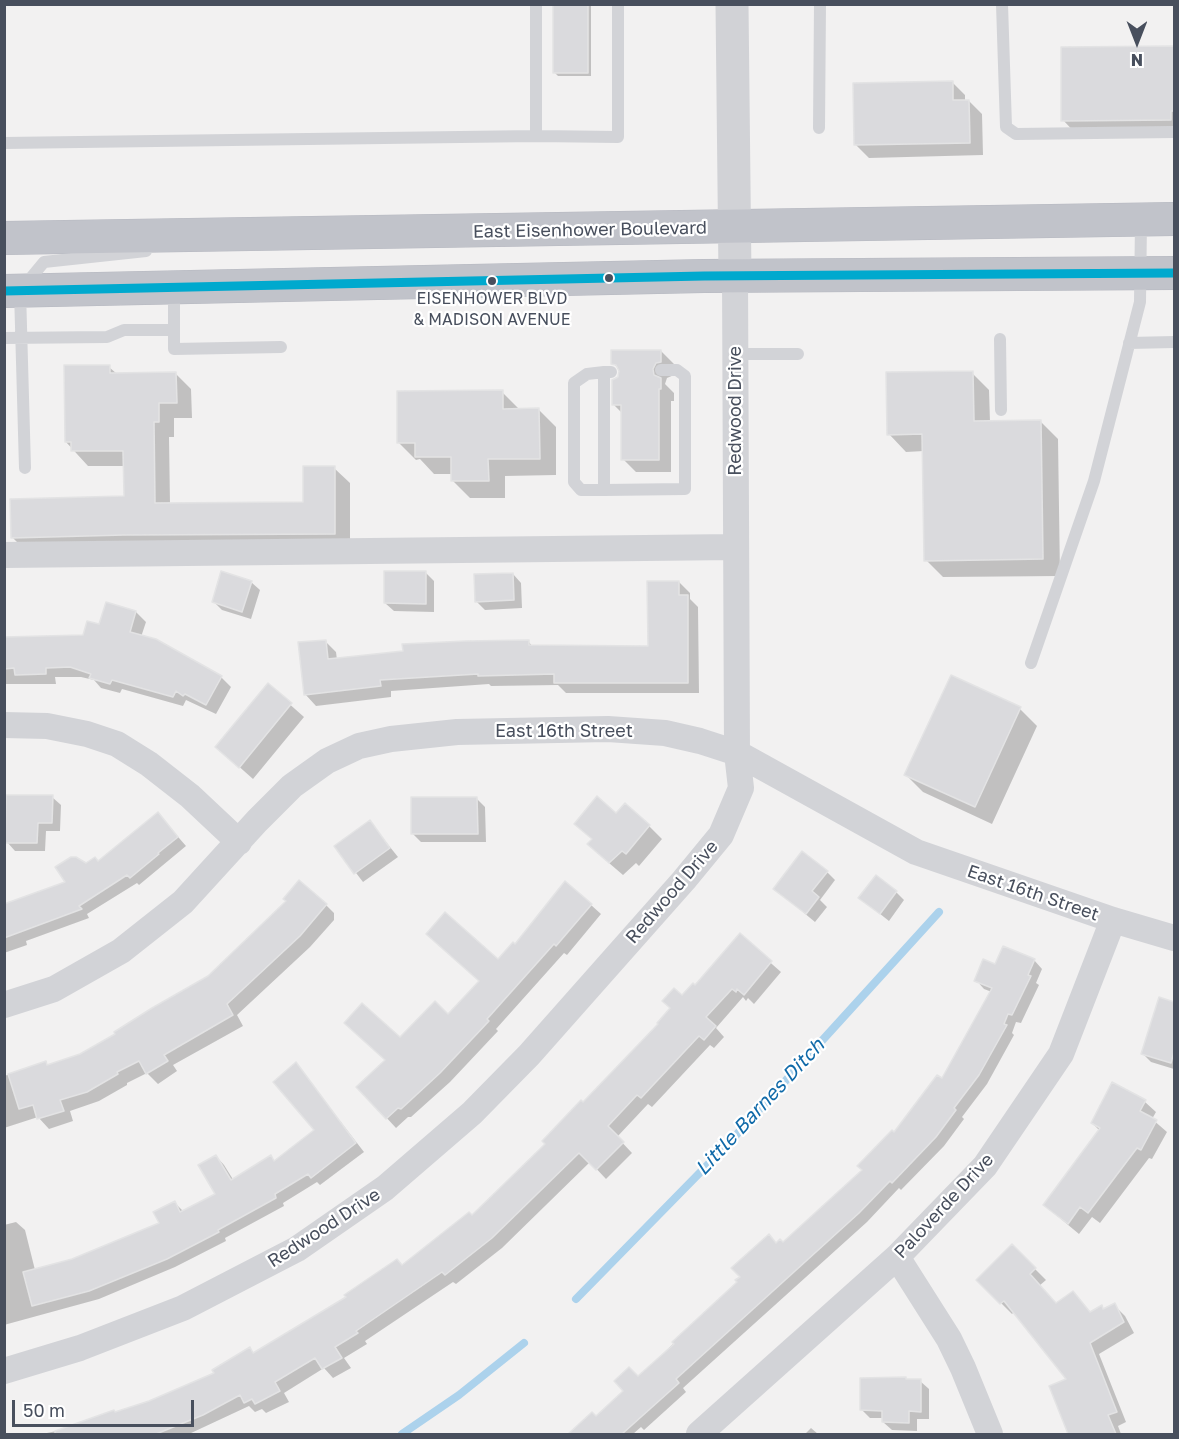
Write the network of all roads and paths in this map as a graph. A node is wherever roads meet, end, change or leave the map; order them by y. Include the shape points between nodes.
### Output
1 (536, 4) edge
2 (618, 4) edge
3 (732, 4) edge
4 (820, 4) edge
5 (1002, 4) edge
6 (819, 128) dead end
7 (1174, 132) edge
8 (536, 136) junction
9 (4, 143) edge
10 (1174, 219) edge
11 (1141, 220) junction
12 (734, 227) junction
13 (283, 235) junction
14 (4, 238) edge
15 (1174, 273) edge
16 (1139, 274) junction
17 (735, 276) junction
18 (174, 288) junction
19 (12, 291) edge
20 (174, 330) junction
21 (21, 337) junction
22 (4, 338) edge
23 (1000, 339) dead end
24 (1174, 342) edge
25 (1129, 343) junction
26 (280, 347) dead end
27 (735, 354) junction
28 (798, 354) dead end
29 (661, 370) dead end
30 (1000, 410) dead end
31 (25, 468) dead end
32 (604, 490) junction
33 (736, 547) junction
34 (4, 555) edge
35 (1031, 663) dead end
36 (4, 725) edge
37 (737, 753) junction
38 (239, 842) junction
39 (1113, 921) junction
40 (1174, 938) edge
41 (4, 1005) edge
42 (897, 1257) junction
43 (4, 1371) edge
44 (699, 1434) edge
45 (990, 1434) edge

1 - 8 lane
2 - 8 lane via 618,137
3 - 12 street, Redwood Drive
4 - 6 lane
5 - 7 lane via 1006,127 1016,134
8 - 9 lane
10 - 11 highway, East Eisenhower Boulevard
11 - 12 highway, East Eisenhower Boulevard
11 - 16 lane
12 - 13 highway, East Eisenhower Boulevard
12 - 17 street, Redwood Drive
13 - 14 highway, East Eisenhower Boulevard
13 - 19 lane via 44,262
15 - 16 highway
16 - 17 highway
16 - 25 lane via 1140,302
17 - 18 highway
17 - 27 street, Redwood Drive
18 - 19 highway
18 - 20 lane
19 - 21 lane
20 - 21 lane via 124,330 107,337
20 - 26 lane via 174,349
21 - 22 lane
21 - 31 lane
23 - 30 lane
24 - 25 lane
25 - 35 lane via 1094,481
27 - 28 lane
27 - 33 street, Redwood Drive
29 - 32 lane via 677,370 685,376 685,489
32 - 32 lane via 581,490 574,482 574,382 587,374 608,372
33 - 34 street
33 - 37 street, Redwood Drive
36 - 38 street via 47,726 117,744 182,790
37 - 38 street, East 16th Street via 665,733 609,729 457,732 391,739 359,746 327,761 292,786
37 - 39 street, East 16th Street via 916,852
37 - 43 street, Redwood Drive via 741,788 714,844 529,1055 472,1113 386,1188 297,1249 183,1308 80,1348
38 - 41 street, East 16th Street via 183,902 121,951 54,989
39 - 40 street, East 16th Street
39 - 42 street, Paloverde Drive via 1061,1054 986,1166
42 - 44 street, Paloverde Drive
42 - 45 street via 949,1339

